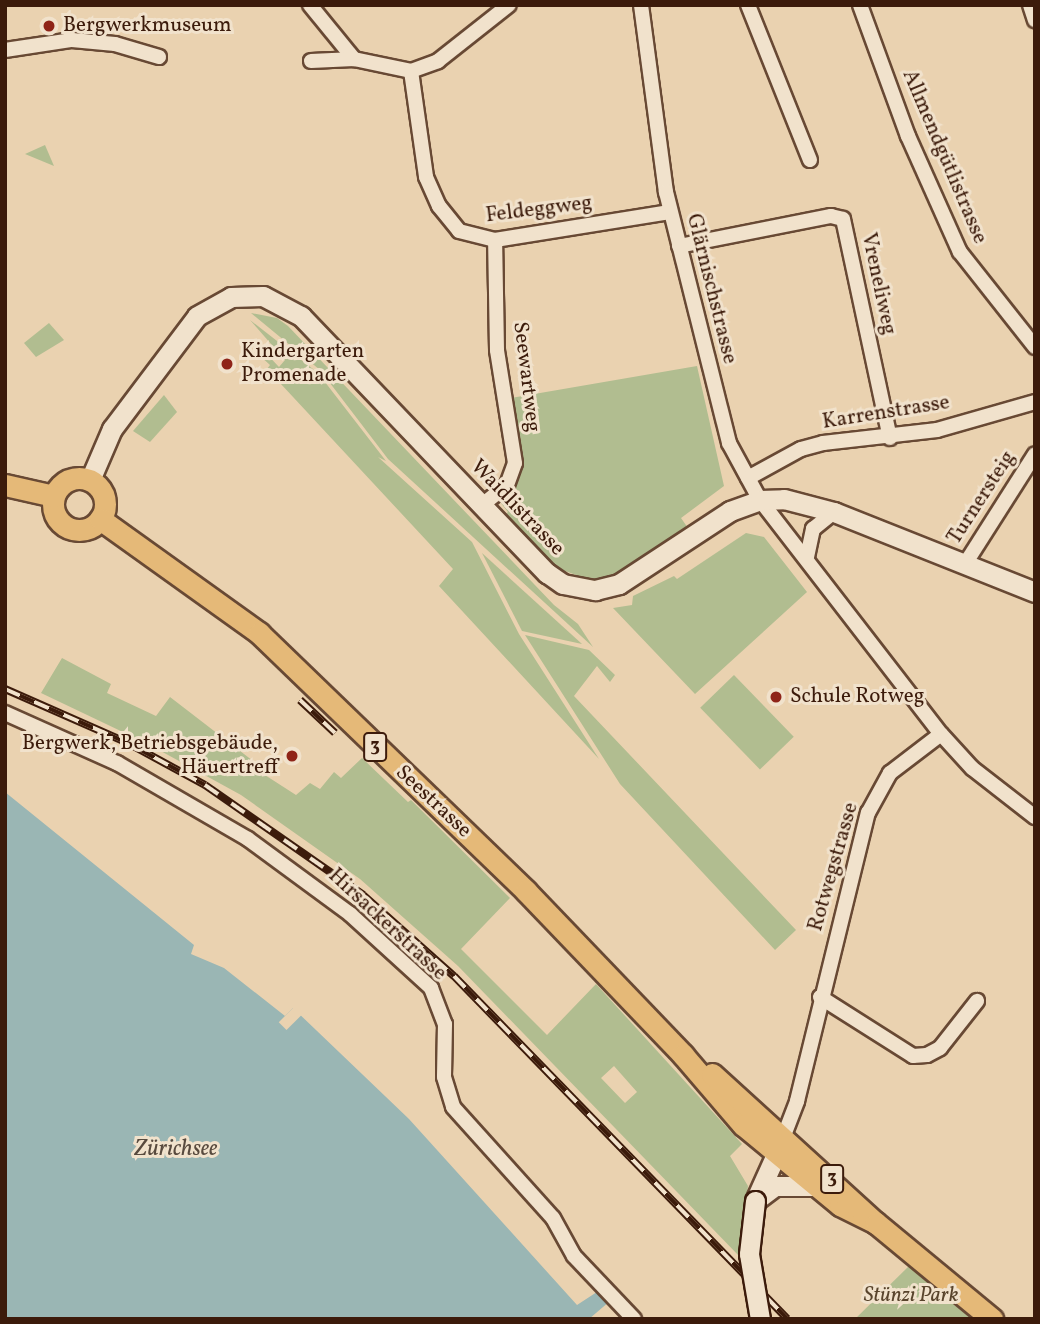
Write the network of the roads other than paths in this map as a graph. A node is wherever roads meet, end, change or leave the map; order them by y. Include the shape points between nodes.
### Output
1 (310, 5) edge
2 (509, 5) edge
3 (640, 5) edge
4 (748, 5) edge
5 (860, 5) edge
6 (1030, 5) edge
7 (1035, 20) edge
8 (5, 50) edge
9 (159, 57) dead end
10 (354, 60) junction
11 (311, 61) dead end
12 (411, 71) junction
13 (810, 160) dead end
14 (670, 212) junction
15 (495, 240) junction
16 (679, 246) junction
17 (1035, 346) edge
18 (1035, 402) edge
19 (890, 438) junction
20 (1035, 454) edge
21 (748, 478) junction
22 (90, 480) junction
23 (5, 485) edge
24 (54, 496) junction
25 (760, 500) junction
26 (481, 506) junction
27 (834, 512) junction
28 (100, 519) junction
29 (807, 557) junction
30 (965, 564) junction
31 (1035, 592) edge
32 (5, 713) edge
33 (941, 734) junction
34 (1035, 817) edge
35 (820, 997) junction
36 (977, 1001) dead end
37 (778, 1145) junction
38 (815, 1186) junction
39 (755, 1201) junction
40 (876, 1223) junction
41 (634, 1319) edge
42 (760, 1319) edge
43 (992, 1319) edge

1 - 10 street
2 - 12 street via 438,61
3 - 14 street, Glärnischstrasse
4 - 13 street
5 - 17 street, Allmendgütlistrasse via 908,136 960,252
6 - 7 street
8 - 9 street via 72,40 115,44
10 - 11 street
10 - 12 street
12 - 15 street, Feldeggweg via 417,139 439,206 460,231
14 - 15 street, Feldeggweg
14 - 16 street, Glärnischstrasse
15 - 26 street, Seewartweg via 497,350 515,463 507,485
16 - 19 street, Vreneliweg via 831,216 843,219
16 - 21 street, Glärnischstrasse via 725,430
18 - 19 street, Karrenstrasse
19 - 21 street, Karrenstrasse via 801,449
20 - 30 street, Turnersteig
21 - 25 street, Glärnischstrasse
22 - 24 main road via 68,480
22 - 26 main road, Waidlistrasse via 112,429 197,316 221,300 252,295 273,299 301,316
22 - 28 main road via 104,497
23 - 24 main road
24 - 28 main road via 54,512 70,528 87,528
25 - 26 main road, Waidlistrasse via 730,511 631,579 594,590 563,584 547,573
25 - 27 main road, Waidlistrasse via 794,501
25 - 29 street, Glärnischstrasse
27 - 29 street via 813,528
27 - 30 main road, Waidlistrasse
28 - 37 main road, Seestrasse / 3 via 223,603 280,652 500,865 683,1055 720,1079
29 - 33 street, Glärnischstrasse
30 - 31 main road, Waidlistrasse
32 - 41 street, Hirsackerstrasse via 117,764 248,839 349,914 431,988 445,1024 444,1077 453,1107 553,1218 574,1255
33 - 34 street, Glärnischstrasse via 972,768
33 - 35 street, Rotwegstrasse via 890,773 877,792
35 - 36 street via 914,1056 940,1048
35 - 37 street, Rotwegstrasse via 797,1101
37 - 38 main road, Seestrasse / 3
37 - 39 main road
37 - 40 main road, Seestrasse / 3
38 - 39 main road via 775,1186
38 - 40 main road, Seestrasse / 3 via 854,1214
39 - 42 main road, bridge via 749,1254
40 - 43 main road, Seestrasse / 3

